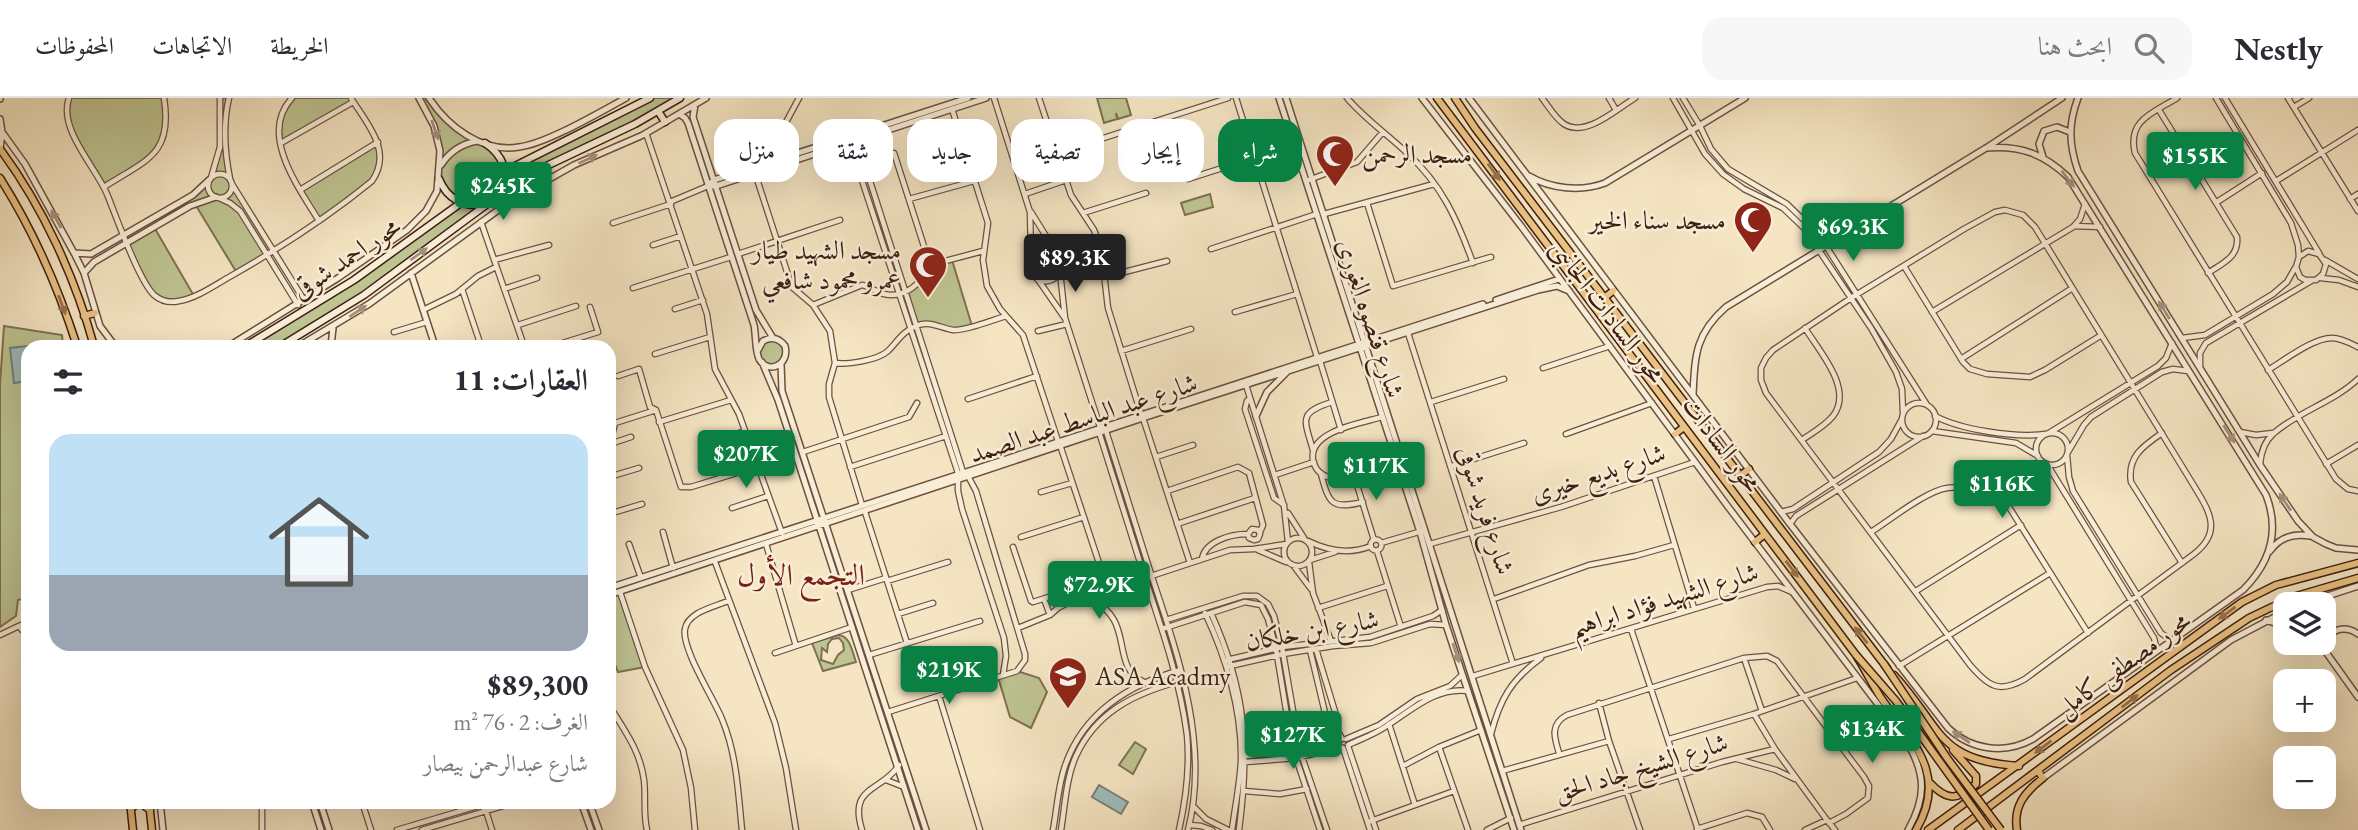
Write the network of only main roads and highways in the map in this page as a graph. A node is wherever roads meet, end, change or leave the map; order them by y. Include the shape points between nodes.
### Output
1 (650, 98) edge
2 (680, 98) edge
3 (1437, 98) edge
4 (1455, 98) edge
5 (658, 111) junction
6 (665, 122) road end
7 (481, 142) road end
8 (0, 149) edge
9 (505, 171) junction
10 (0, 178) edge
11 (439, 179) road end
12 (501, 195) junction
13 (459, 202) junction
14 (490, 202) junction
15 (1558, 259) junction
16 (1550, 265) road end
17 (1613, 290) road end
18 (1604, 298) junction
19 (95, 313) road end
20 (84, 316) junction
21 (248, 335) road end
22 (75, 340) edge
23 (92, 340) edge
24 (252, 340) edge
25 (256, 340) edge
26 (291, 340) edge
27 (1684, 426) junction
28 (1675, 434) road end
29 (1749, 469) road end
30 (1740, 476) junction
31 (1765, 534) junction
32 (1755, 542) road end
33 (2358, 562) edge
34 (2358, 578) edge
35 (2276, 585) junction
36 (2280, 592) edge
37 (2311, 592) edge
38 (2255, 595) junction
39 (2273, 605) edge
40 (2267, 607) junction
41 (1856, 655) junction
42 (2140, 663) road end
43 (1884, 664) junction
44 (2171, 670) junction
45 (2146, 671) junction
46 (2177, 678) road end
47 (2088, 734) junction
48 (2093, 741) road end
49 (1950, 746) junction
50 (2018, 766) junction
51 (2038, 771) junction
52 (1929, 782) junction
53 (131, 809) edge
54 (150, 809) edge
55 (133, 830) edge
56 (152, 830) edge
57 (1916, 830) edge
58 (1928, 830) edge
59 (1958, 830) edge
60 (1989, 830) edge
61 (2001, 830) edge
62 (2017, 830) edge

1 - 9 main road, محور احمد شوقى
2 - 5 main road, محور احمد شوقى
3 -> 15 main road, محور السادات
4 - 18 main road, محور السادات
5 - 6 main road
5 - 12 main road, محور احمد شوقى via 538,170
7 - 9 main road via 498,155
8 - 20 main road via 47,226
9 - 12 main road
9 - 13 main road, محور احمد شوقى
10 -> 22 main road via 33,236
11 - 13 main road
12 - 14 main road, محور احمد شوقى
13 - 14 main road via 474,206
13 - 25 main road, محور احمد شوقى via 360,276
26 -> 14 main road, محور احمد شوقى via 364,295
15 - 16 main road
15 - 27 main road, محور السادات
17 - 18 main road
18 - 30 main road, محور السادات
19 - 20 main road
20 - 23 main road
21 - 24 main road
27 - 28 main road
27 - 31 main road, محور السادات
29 - 30 main road
43 -> 30 main road, محور السادات
31 - 32 main road
31 -> 41 main road, محور السادات
33 - 35 main road, محور مصطفى كامل
34 - 37 main road, محور مصطفى كامل
35 - 36 main road
35 - 38 main road, محور مصطفى كامل
38 - 40 main road
38 -> 45 main road, محور مصطفى كامل
39 - 40 main road, محور مصطفى كامل
40 - 44 main road, محور مصطفى كامل
41 - 52 main road, محور السادات via 1919,748
41 - 60 main road, bridge via 1896,701
42 - 45 main road
43 - 49 main road, محور السادات
43 - 61 main road, bridge
44 - 46 main road
47 -> 44 main road, محور مصطفى كامل
45 -> 50 main road, محور مصطفى كامل
47 - 48 main road
47 - 51 main road, محور مصطفى كامل
49 - 50 main road, محور السادات via 1979,761
49 - 52 main road via 1976,776 1976,784 1956,798
50 - 58 main road, محور مصطفى كامل
51 - 59 main road, محور مصطفى كامل
51 - 62 main road via 2043,778 2020,801
52 - 57 main road, محور السادات via 1926,808
53 - 55 main road
54 - 56 main road

